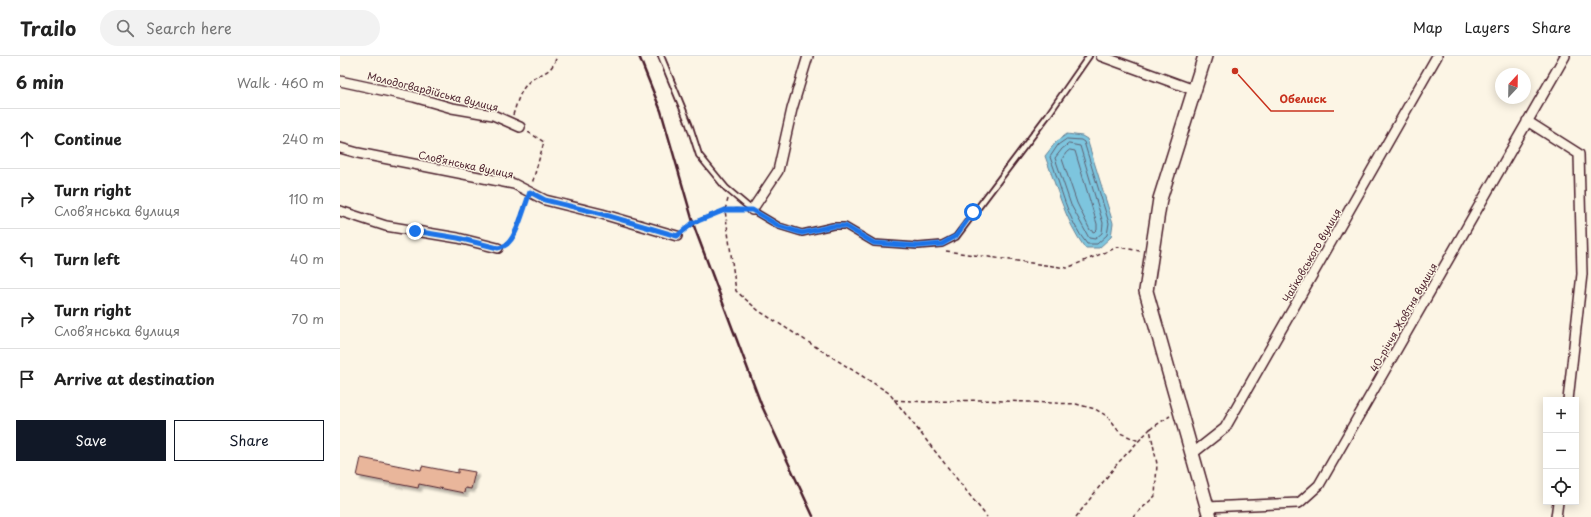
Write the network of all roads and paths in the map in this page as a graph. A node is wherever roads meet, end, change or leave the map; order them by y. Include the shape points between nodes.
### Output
1 (557, 56) edge
2 (661, 56) edge
3 (808, 56) edge
4 (1089, 56) edge
5 (1101, 56) edge
6 (1205, 56) edge
7 (1437, 56) edge
8 (1565, 56) edge
9 (340, 81) edge
10 (1194, 90) junction
11 (1527, 121) junction
12 (510, 122) junction
13 (520, 127) joint
14 (340, 148) edge
15 (730, 191) junction
16 (530, 192) junction
17 (725, 210) junction
18 (752, 210) junction
19 (340, 211) edge
20 (677, 236) joint
21 (498, 248) joint
22 (942, 250) dead end
23 (1152, 253) junction
24 (1568, 397) edge
25 (894, 400) junction
26 (1180, 409) junction
27 (1150, 430) junction
28 (1140, 441) junction
29 (1192, 454) junction
30 (1558, 505) edge
31 (1208, 512) edge
32 (987, 517) edge
33 (1076, 517) edge
34 (1133, 517) edge
35 (1556, 517) edge

1 - 12 path via 553,67 544,74 535,76 524,87
2 - 15 lane via 699,155
3 - 18 street via 792,109 778,171
4 - 18 lane via 1048,115 956,236 942,244 918,246 874,243 845,226 802,233 779,226
5 - 10 street
6 - 10 street
7 - 29 street, Чайковського вулиця via 1225,428
8 - 11 street, 40-річчя Жовтня вулиця
9 - 12 street, Молодогвардійська вулиця via 452,108 493,115
10 - 23 street via 1160,199
11 - 24 street via 1579,154 1582,274
11 - 31 street, 40-річчя Жовтня вулиця via 1319,485 1299,503
12 - 13 street, Молодогвардійська вулиця
13 - 16 path via 544,142
14 - 16 street, Слов’янська вулиця via 514,184
15 - 17 path
15 - 18 lane
16 - 20 street, Слов’янська вулиця via 545,200
16 - 21 path via 514,236 509,243
17 - 18 path
17 - 20 path via 693,223
17 - 25 path via 736,291 759,311 889,394
19 - 21 street via 386,226 458,238
22 - 23 path via 1067,268 1118,247
23 - 26 street via 1146,291
25 - 28 path via 1076,404 1095,409 1107,416 1120,433
25 - 32 path
26 - 27 path
26 - 29 street
27 - 28 path
27 - 34 path via 1157,464 1155,496
28 - 33 path via 1117,464
29 - 31 street
30 - 35 street

